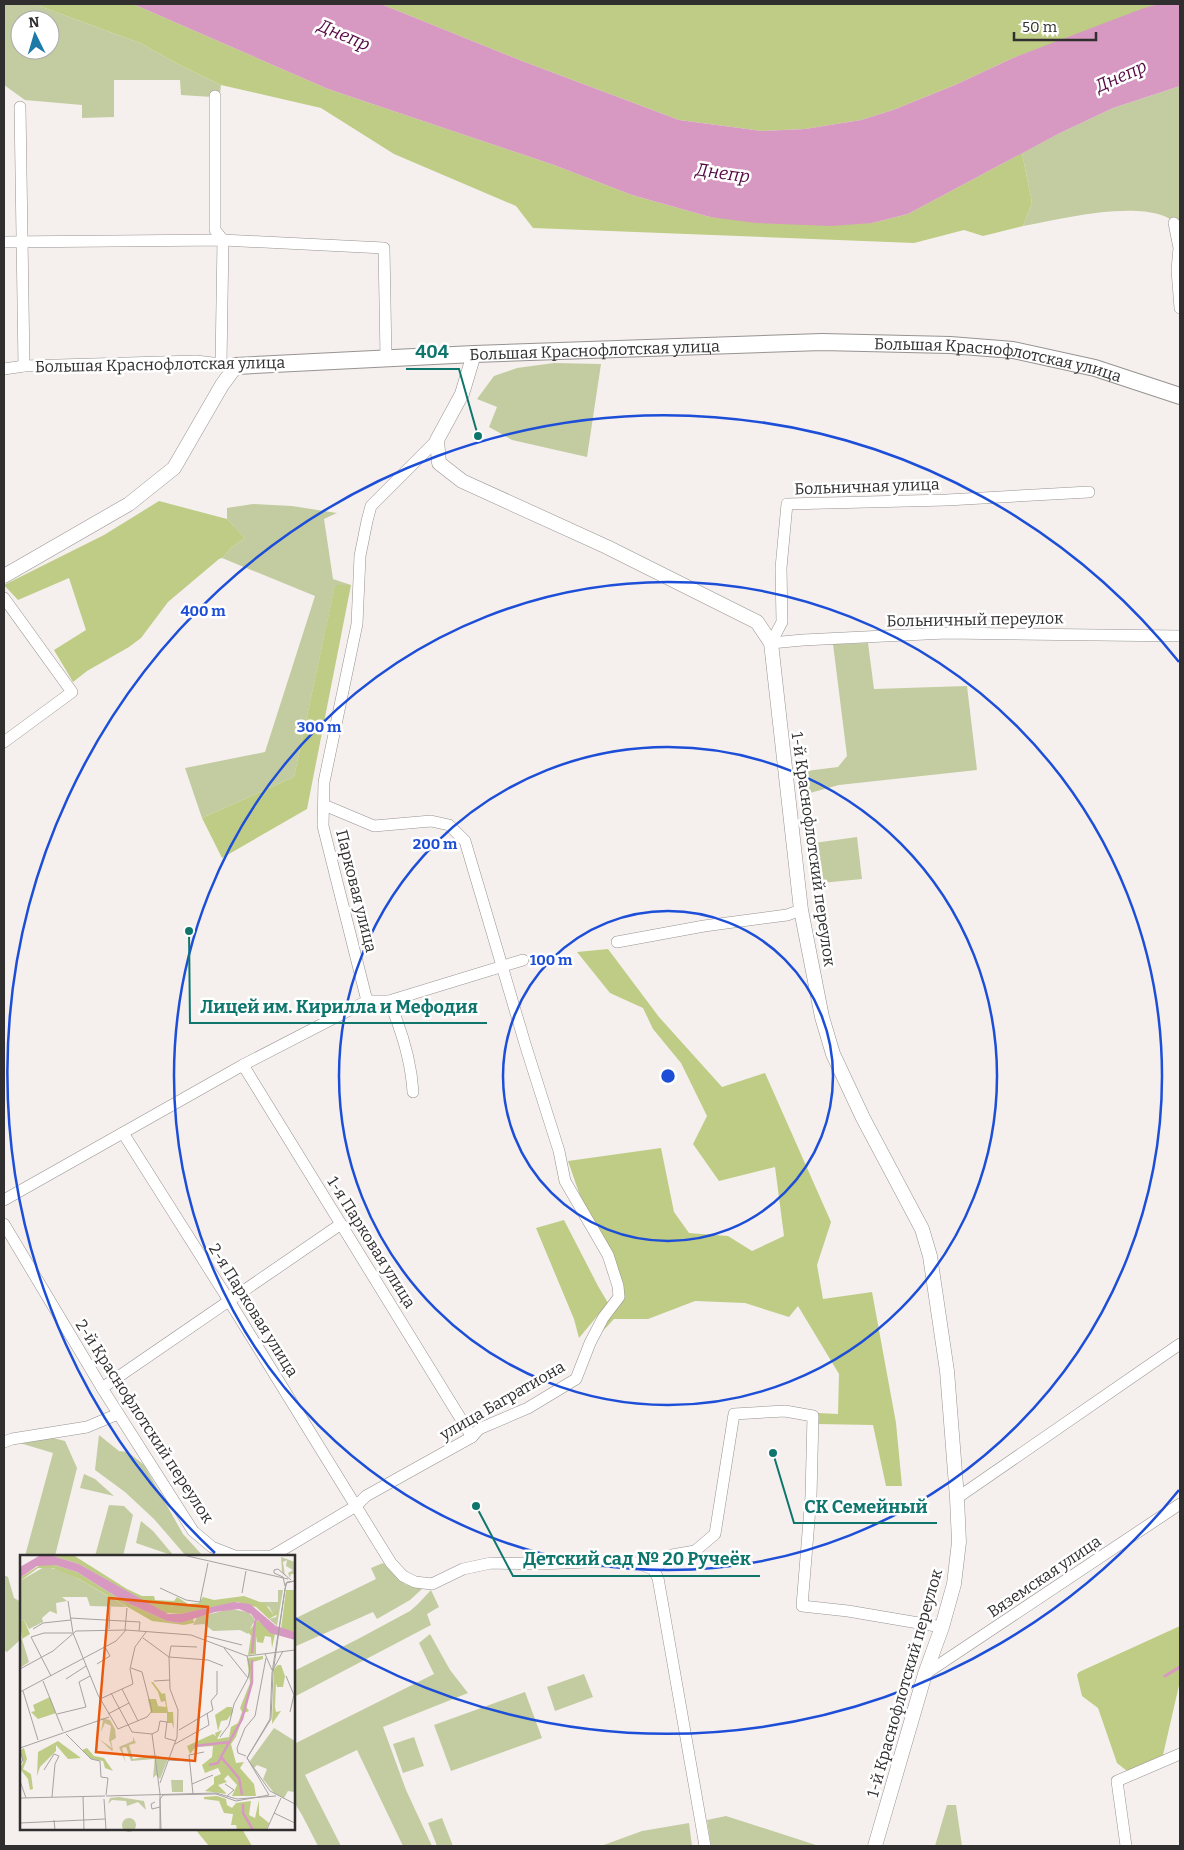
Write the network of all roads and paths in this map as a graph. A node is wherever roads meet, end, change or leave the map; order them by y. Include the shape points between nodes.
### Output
1 (215, 96) dead end
2 (20, 107) dead end
3 (1174, 223) dead end
4 (223, 240) junction
5 (22, 241) junction
6 (4, 242) edge
7 (1180, 308) edge
8 (474, 354) junction
9 (386, 358) junction
10 (229, 365) junction
11 (24, 366) junction
12 (4, 369) edge
13 (1180, 396) edge
14 (436, 440) junction
15 (1089, 492) dead end
16 (4, 576) edge
17 (4, 598) edge
18 (1180, 636) edge
19 (771, 643) junction
20 (4, 742) edge
21 (324, 805) junction
22 (801, 910) junction
23 (617, 942) dead end
24 (523, 960) dead end
25 (502, 966) junction
26 (367, 1001) junction
27 (389, 1001) junction
28 (243, 1065) junction
29 (413, 1092) dead end
30 (123, 1133) junction
31 (4, 1200) edge
32 (4, 1224) edge
33 (341, 1224) junction
34 (228, 1300) junction
35 (1180, 1344) edge
36 (102, 1388) junction
37 (118, 1414) junction
38 (472, 1437) junction
39 (4, 1442) edge
40 (957, 1498) junction
41 (1180, 1504) edge
42 (356, 1506) junction
43 (233, 1555) edge
44 (274, 1555) edge
45 (654, 1569) junction
46 (942, 1627) junction
47 (925, 1674) junction
48 (1180, 1754) edge
49 (705, 1846) edge
50 (874, 1846) edge
51 (1126, 1846) edge

1 - 4 street via 215,230
2 - 5 street
3 - 7 street via 1179,248
4 - 5 street
4 - 9 street via 384,248
4 - 10 street
5 - 6 street
5 - 11 street
8 - 9 main road, Большая Краснофлотская улица
8 - 13 main road, Большая Краснофлотская улица via 822,342 950,345 1013,350 1095,368
8 - 14 street, Парковая улица via 462,394
9 - 10 main road, Большая Краснофлотская улица
10 - 11 street, Большая Краснофлотская улица via 196,362
10 - 16 street via 222,385 174,468 129,504
11 - 12 street, Большая Краснофлотская улица
14 - 19 street, 1-й Краснофлотский переулок via 439,463 462,481 728,606 757,622
14 - 21 street, Парковая улица via 371,506 360,556 357,624 324,782
15 - 19 street, Больничная улица via 787,504 781,568 782,622
17 - 20 street via 72,692
18 - 19 street, Больничный переулок via 946,633
19 - 22 street, 1-й Краснофлотский переулок
21 - 25 street, улица Багратиона via 374,826 431,821 449,826 465,841
21 - 26 street, Парковая улица via 323,826
22 - 23 street
22 - 40 street, 1-й Краснофлотский переулок via 822,1017 833,1054 862,1118 922,1230 930,1256 947,1371
24 - 25 street
25 - 27 street
25 - 38 street, улица Багратиона via 559,1151 565,1181 608,1255 619,1297 603,1318 576,1379 528,1408 479,1429
26 - 27 street
26 - 28 street
27 - 29 street via 411,1066
28 - 30 street
28 - 33 street, 1-я Парковая улица
30 - 31 street
30 - 34 street, 2-я Парковая улица
32 - 36 street, 2-й Краснофлотский переулок
33 - 34 street
33 - 38 street, 1-я Парковая улица
34 - 36 street
34 - 42 street, 2-я Парковая улица
35 - 40 street
36 - 37 street, 2-й Краснофлотский переулок
37 - 39 street via 87,1427 12,1438
37 - 43 street, 2-й Краснофлотский переулок via 193,1531 212,1546
38 - 42 street, улица Багратиона via 366,1496
40 - 46 street, 1-й Краснофлотский переулок via 959,1542 955,1576
41 - 47 street, Вяземская улица
42 - 44 street, 2-й Краснофлотский переулок
42 - 45 street via 390,1563 415,1582 432,1584 463,1569 491,1564 610,1561
45 - 46 street via 672,1555 695,1551 715,1534 734,1414 785,1412 813,1416 811,1496 802,1606
45 - 49 street
46 - 47 street, 1-й Краснофлотский переулок
47 - 50 street, 1-й Краснофлотский переулок
48 - 51 street via 1117,1781

